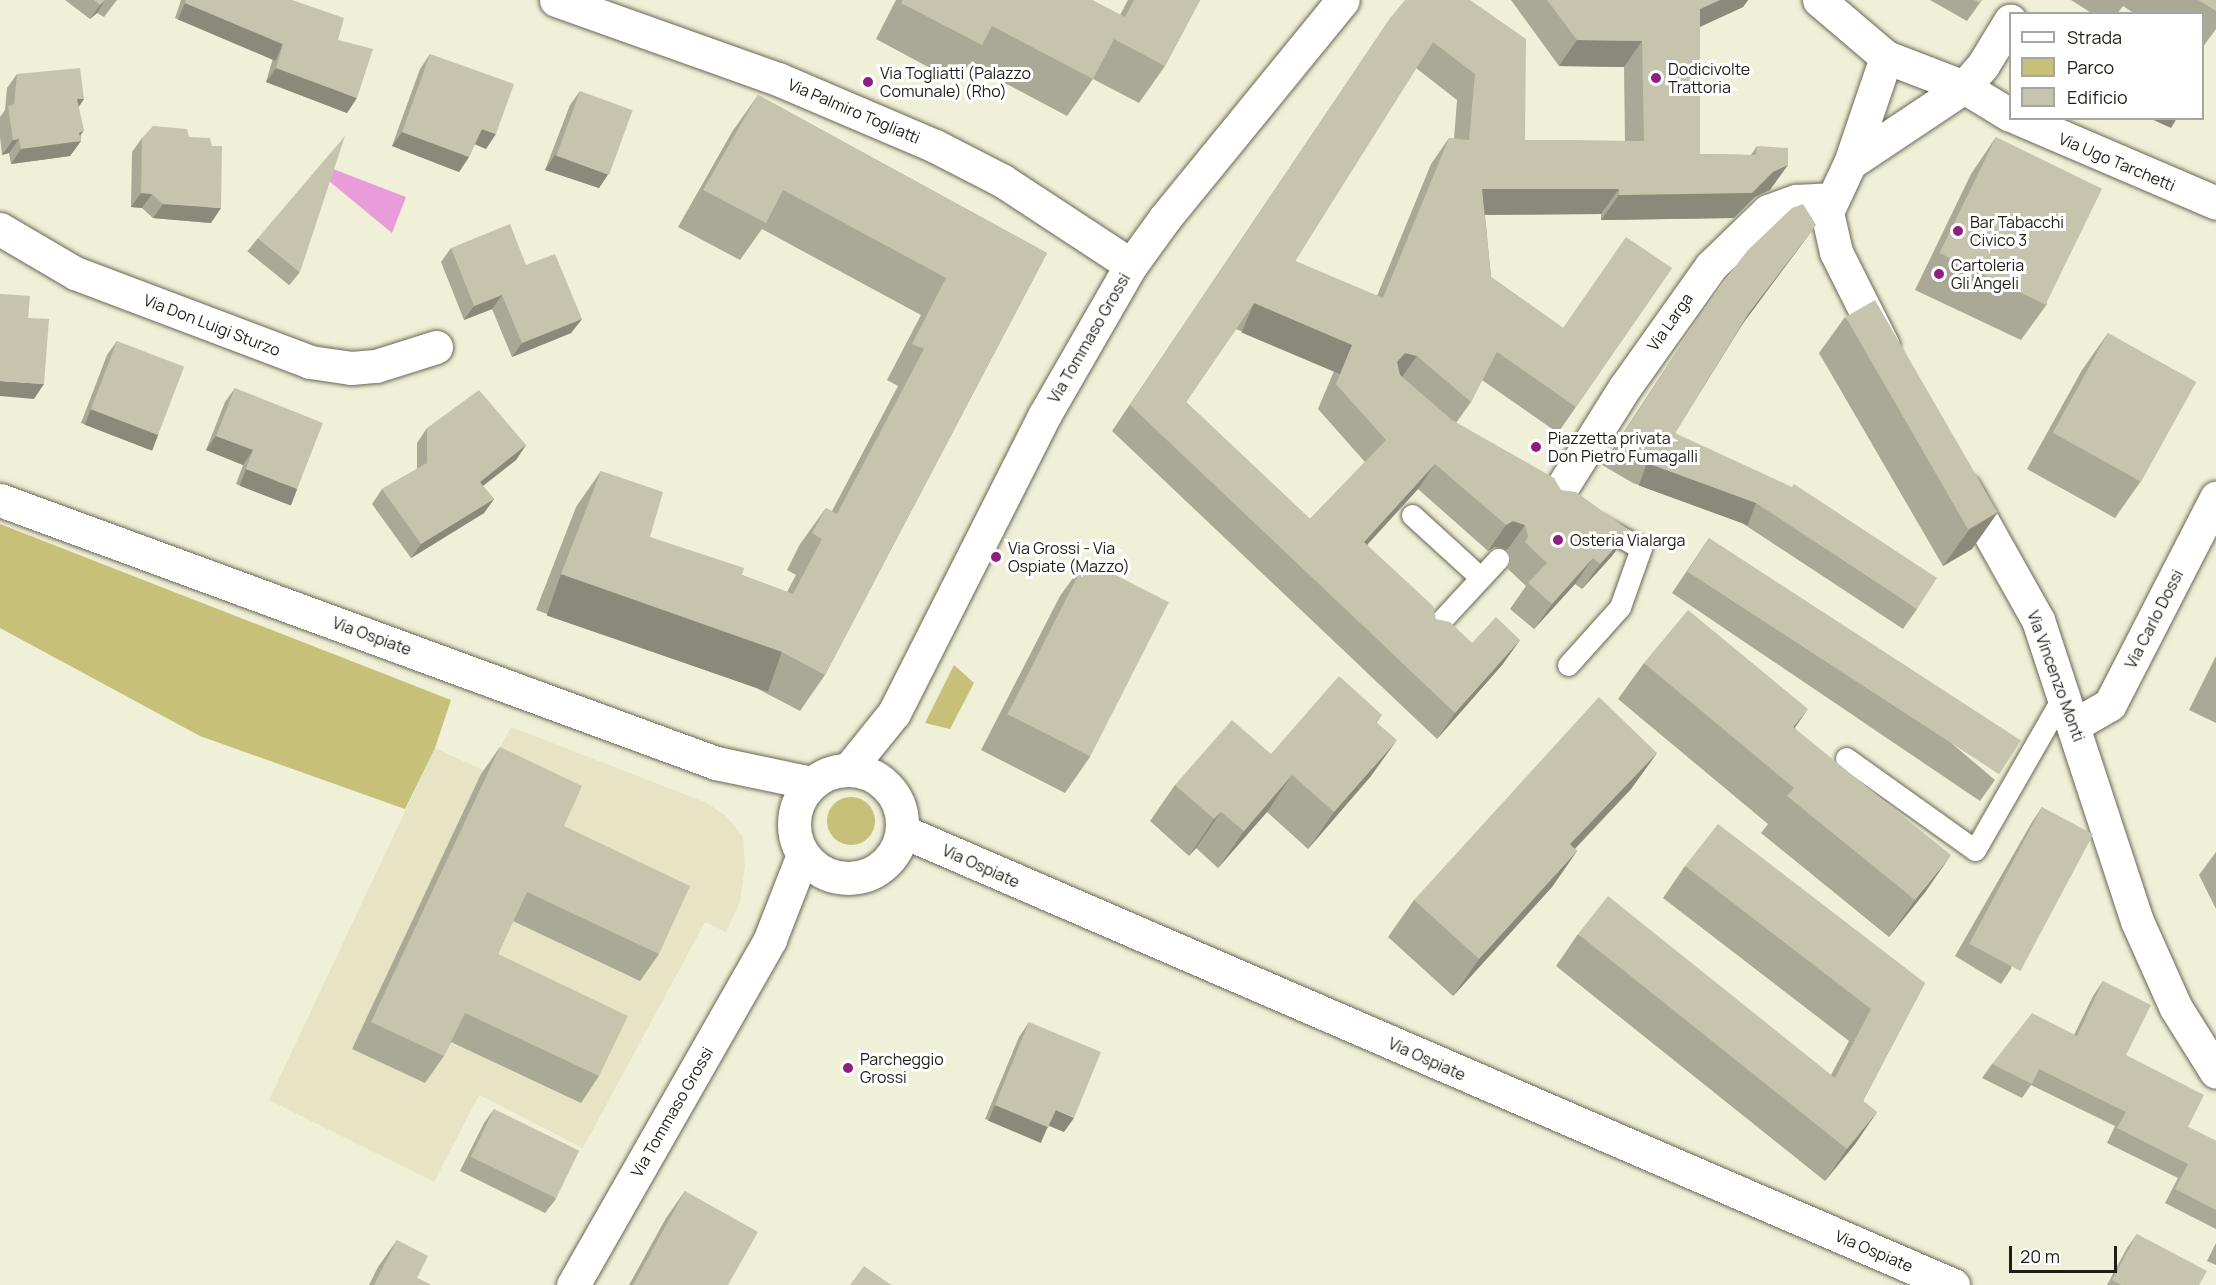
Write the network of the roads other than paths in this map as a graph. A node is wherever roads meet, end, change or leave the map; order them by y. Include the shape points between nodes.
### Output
1 (556, 0) edge
2 (1343, 0) edge
3 (1819, 0) edge
4 (2009, 23) edge
5 (1886, 57) junction
6 (1964, 87) junction
7 (2009, 114) edge
8 (2023, 120) edge
9 (1850, 164) junction
10 (1830, 199) junction
11 (2216, 203) edge
12 (0, 229) edge
13 (1131, 265) junction
14 (436, 347) dead end
15 (1897, 370) edge
16 (1950, 464) edge
17 (2216, 498) edge
18 (0, 500) edge
19 (1558, 505) joint
20 (1413, 515) edge
21 (1498, 559) dead end
22 (1481, 578) junction
23 (1427, 636) edge
24 (1568, 665) dead end
25 (2065, 693) junction
26 (894, 713) junction
27 (2076, 724) junction
28 (1846, 758) dead end
29 (848, 770) junction
30 (883, 783) junction
31 (804, 794) junction
32 (902, 831) junction
33 (803, 855) junction
34 (829, 875) junction
35 (770, 939) junction
36 (2216, 1072) edge
37 (573, 1285) edge
38 (1953, 1285) edge

1 - 13 street, Via Palmiro Togliatti via 768,75 935,146 1003,181
2 - 13 street, Via Tommaso Grossi
3 - 5 street
4 - 6 street
5 - 6 street
5 - 9 street
6 - 7 street
6 - 9 street
8 - 11 street, Via Ugo Tarchetti
9 - 10 street
10 - 15 street via 1827,212 1836,252 1856,298
10 - 19 street, Via Larga via 1796,201 1768,211 1711,266 1625,387
12 - 14 street, Via Don Luigi Sturzo via 75,273 310,362 351,368 376,366
13 - 26 street, Via Tommaso Grossi via 1044,416
16 - 25 street, Via Vincenzo Monti via 2038,620
17 - 27 street, Via Carlo Dossi via 2110,704
18 - 31 street, Via Ospiate
19 - 24 lane via 1641,548 1620,607
20 - 22 lane
21 - 22 lane
22 - 23 lane
25 - 27 street, Via Vincenzo Monti
25 - 28 lane via 1975,850
26 - 29 street, Via Tommaso Grossi
26 - 30 street, Via Tommaso Grossi
27 - 36 street, Via Vincenzo Monti via 2137,921 2176,1008
29 - 30 street via 866,773
29 - 31 street via 828,773
30 - 32 street via 898,804
31 - 33 street via 794,834
32 - 34 street via 897,848 877,870 854,878
32 - 38 street, Via Ospiate
33 - 34 street
33 - 35 street, Via Tommaso Grossi
34 - 35 street, Via Tommaso Grossi
35 - 37 street, Via Tommaso Grossi

